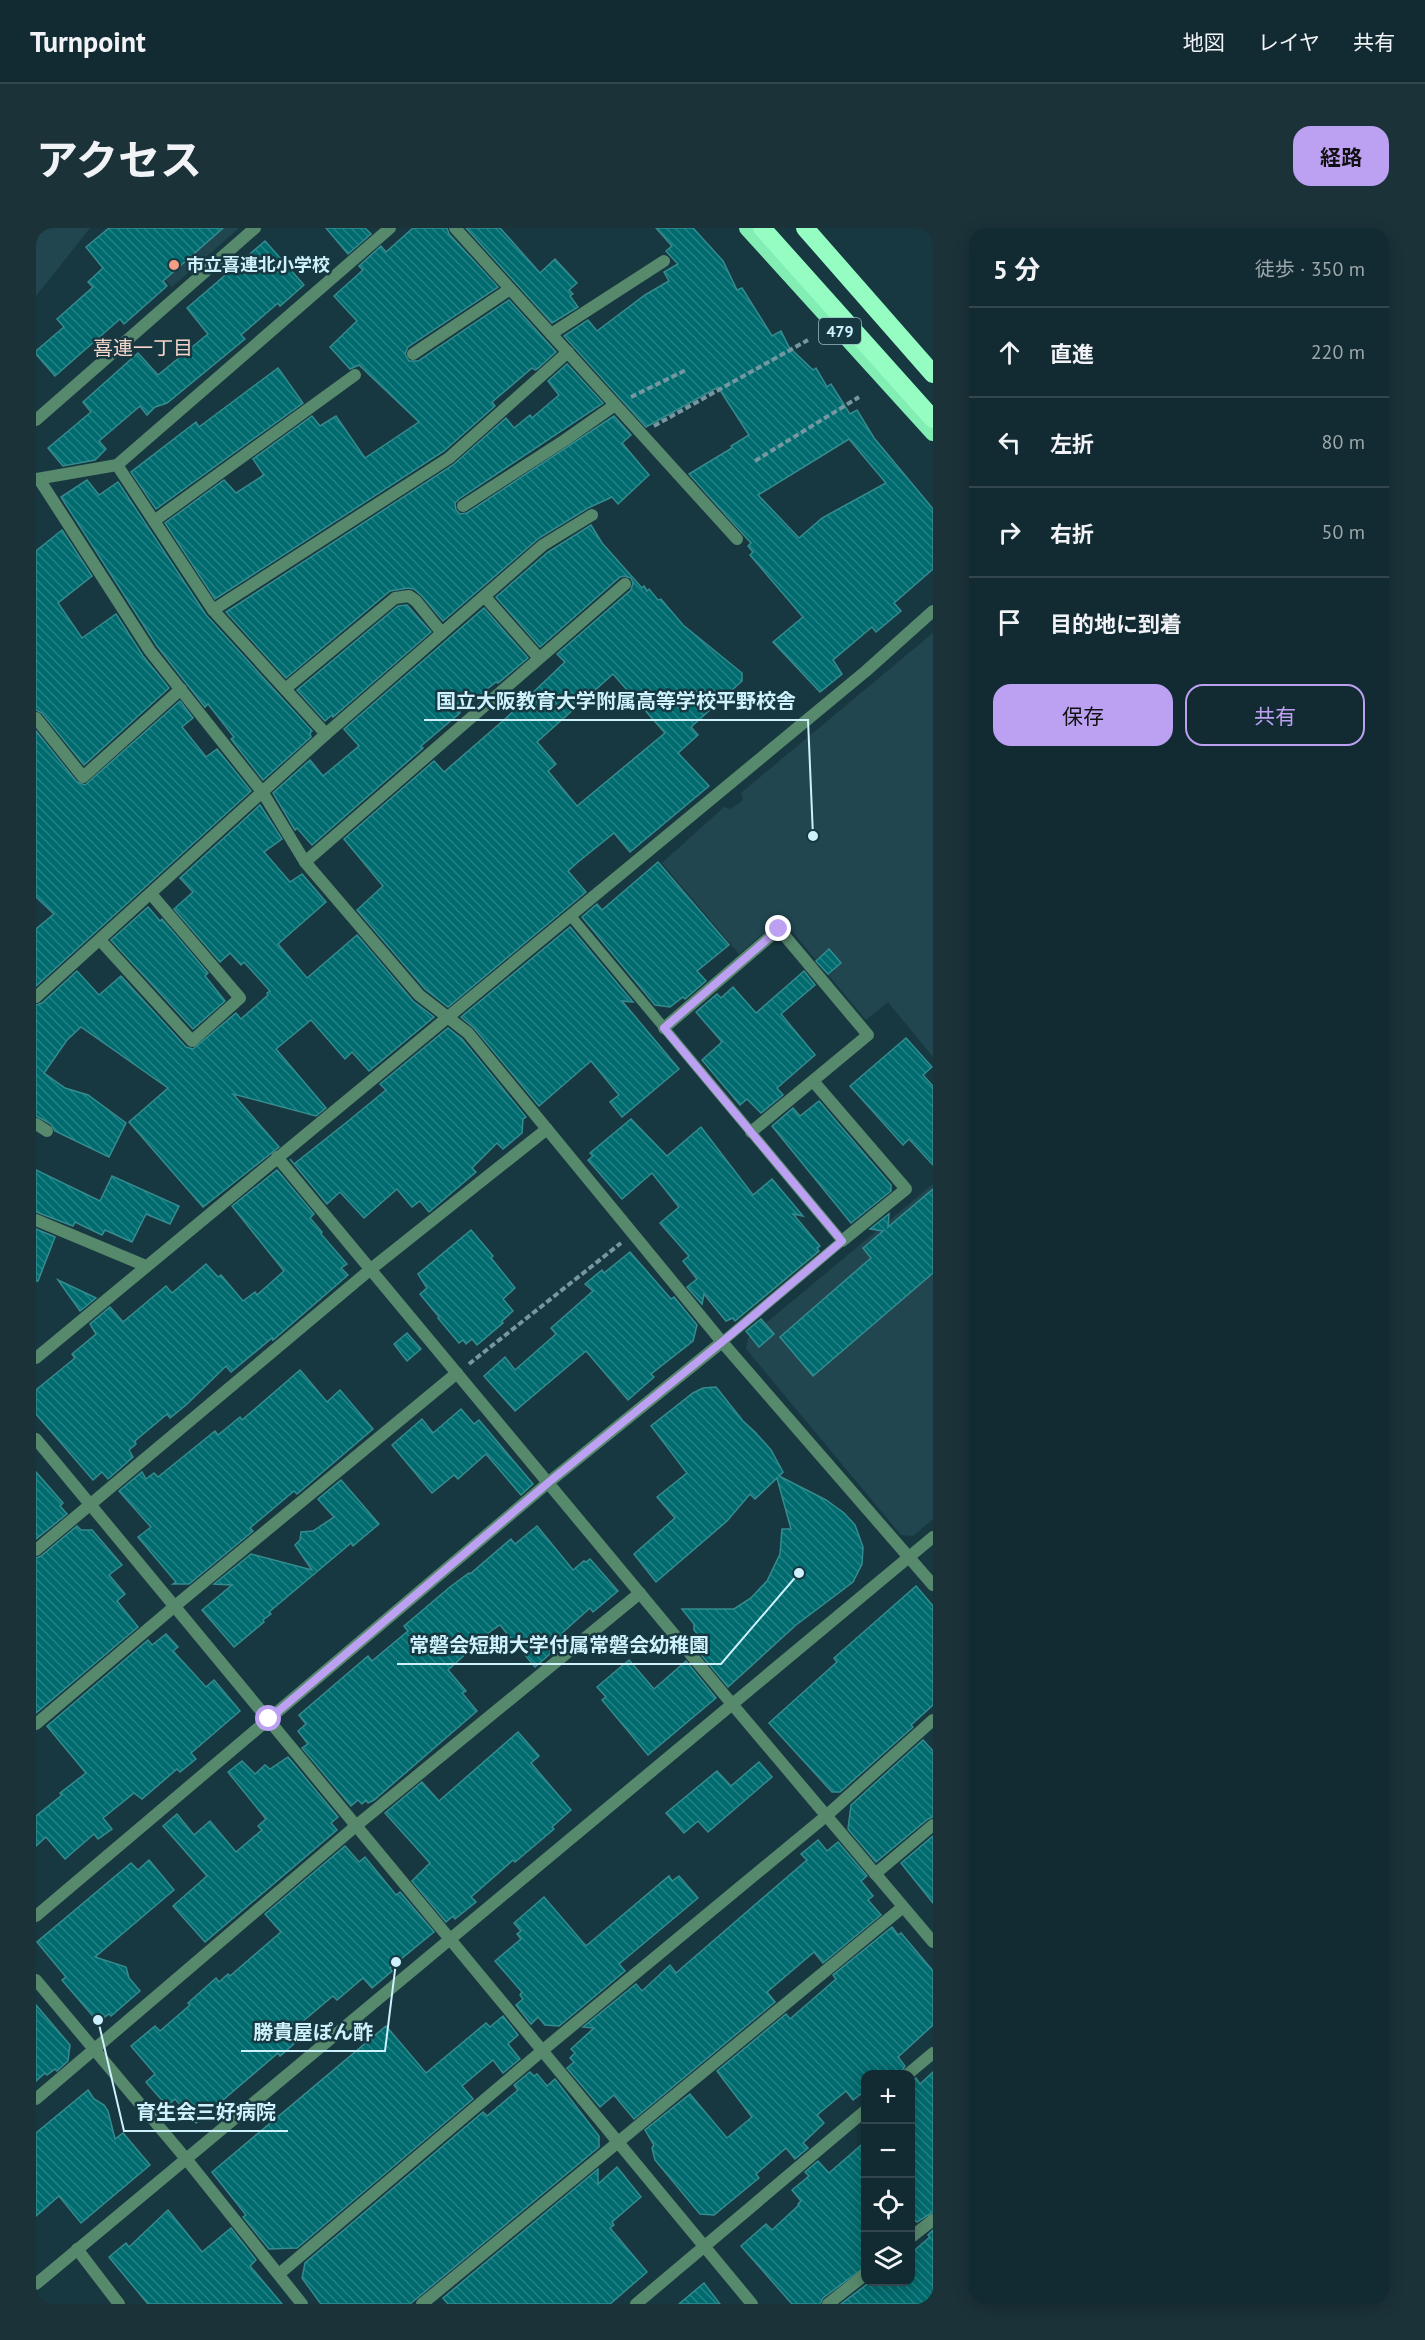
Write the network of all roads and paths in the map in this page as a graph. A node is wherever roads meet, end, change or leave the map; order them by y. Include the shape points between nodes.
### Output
1 (255, 228) edge
2 (390, 228) edge
3 (455, 228) edge
4 (747, 228) edge
5 (762, 228) edge
6 (805, 228) edge
7 (811, 228) edge
8 (664, 261) dead end
9 (510, 289) junction
10 (551, 334) junction
11 (808, 340) dead end
12 (568, 352) junction
13 (413, 354) dead end
14 (933, 366) edge
15 (686, 370) dead end
16 (933, 374) edge
17 (355, 375) dead end
18 (858, 397) dead end
19 (615, 405) junction
20 (933, 419) edge
21 (36, 420) edge
22 (933, 433) edge
23 (640, 434) junction
24 (755, 461) dead end
25 (117, 465) junction
26 (37, 479) edge
27 (463, 506) dead end
28 (592, 515) dead end
29 (154, 521) junction
30 (737, 539) dead end
31 (626, 584) dead end
32 (485, 597) junction
33 (213, 610) junction
34 (933, 611) edge
35 (442, 633) junction
36 (539, 658) junction
37 (181, 689) junction
38 (285, 689) junction
39 (36, 718) edge
40 (326, 734) junction
41 (263, 793) junction
42 (305, 862) junction
43 (151, 894) junction
44 (570, 915) junction
45 (100, 940) junction
46 (36, 998) edge
47 (448, 1018) junction
48 (664, 1028) junction
49 (813, 1081) junction
50 (547, 1129) junction
51 (751, 1132) junction
52 (277, 1157) junction
53 (36, 1220) edge
54 (633, 1233) junction
55 (842, 1241) junction
56 (147, 1266) junction
57 (371, 1269) junction
58 (722, 1342) junction
59 (36, 1358) edge
60 (457, 1373) junction
61 (36, 1439) edge
62 (549, 1482) junction
63 (90, 1504) junction
64 (933, 1537) edge
65 (36, 1550) edge
66 (908, 1557) junction
67 (933, 1586) edge
68 (640, 1593) junction
69 (175, 1606) junction
70 (732, 1704) junction
71 (269, 1719) junction
72 (933, 1720) edge
73 (36, 1724) edge
74 (826, 1816) junction
75 (357, 1825) junction
76 (933, 1826) edge
77 (875, 1874) junction
78 (903, 1907) junction
79 (36, 1916) edge
80 (452, 1939) junction
81 (933, 1942) edge
82 (36, 1980) edge
83 (95, 2050) junction
84 (543, 2050) junction
85 (933, 2053) edge
86 (913, 2070) edge
87 (36, 2099) edge
88 (861, 2114) edge
89 (619, 2142) junction
90 (187, 2160) junction
91 (933, 2220) edge
92 (915, 2234) edge
93 (705, 2247) junction
94 (77, 2249) junction
95 (279, 2274) junction
96 (861, 2278) edge
97 (36, 2284) edge
98 (119, 2304) edge
99 (302, 2304) edge
100 (422, 2304) edge
101 (636, 2304) edge
102 (752, 2304) edge
103 (828, 2304) edge

1 - 21 street
2 - 25 street
3 - 9 street
4 - 22 highway, 479
5 - 20 highway, bridge
6 - 16 highway
7 - 14 highway, 479
8 - 10 street
9 - 10 street
9 - 13 street
10 - 12 street
11 - 23 path
12 - 19 street
12 - 33 street via 449,458
15 - 19 path
17 - 29 street
18 - 24 path
19 - 23 street
19 - 27 street
23 - 30 street
25 - 26 street
25 - 29 street
26 - 37 street via 150,651
28 - 32 street via 543,545
29 - 33 street
31 - 36 street
32 - 35 street
32 - 36 street
33 - 38 street
34 - 44 street
35 - 38 street via 416,601 409,596 395,598
35 - 40 street
36 - 42 street
37 - 39 street via 83,777
37 - 41 street
38 - 40 street
40 - 41 street
41 - 42 street
41 - 43 street
42 - 47 street via 419,995
43 - 45 street
43 - 45 street via 240,998 192,1041
44 - 47 street
44 - 48 lane
45 - 46 street
47 - 50 street via 468,1033
47 - 52 street
48 - 49 street via 779,929 867,1035
48 - 51 lane
49 - 51 street
49 - 55 street via 906,1189
50 - 54 street
50 - 57 street
51 - 55 lane
52 - 56 street
52 - 57 street
53 - 56 street
54 - 58 street
54 - 60 path
55 - 58 lane
56 - 59 street
57 - 60 street
57 - 63 street
58 - 62 street
58 - 66 street
60 - 62 street
60 - 69 street
61 - 63 street
62 - 68 street
62 - 71 street
63 - 65 street
63 - 69 street
64 - 66 street
66 - 67 street
66 - 70 street
68 - 70 street
68 - 75 street
69 - 71 street
69 - 73 street
70 - 74 street
70 - 80 street
71 - 75 street
71 - 79 street
72 - 74 street
74 - 77 street
74 - 84 street
75 - 80 street
75 - 83 street
76 - 77 street
77 - 78 street
78 - 81 street
78 - 89 street
80 - 84 street
80 - 90 street
82 - 83 street
83 - 87 street
83 - 90 street
84 - 89 street
84 - 95 street
85 - 86 street
88 - 93 street
89 - 93 street
89 - 100 street
90 - 94 street
90 - 95 street
91 - 92 street
93 - 101 street
93 - 102 street
94 - 97 street
94 - 98 street
95 - 99 street
96 - 103 street

